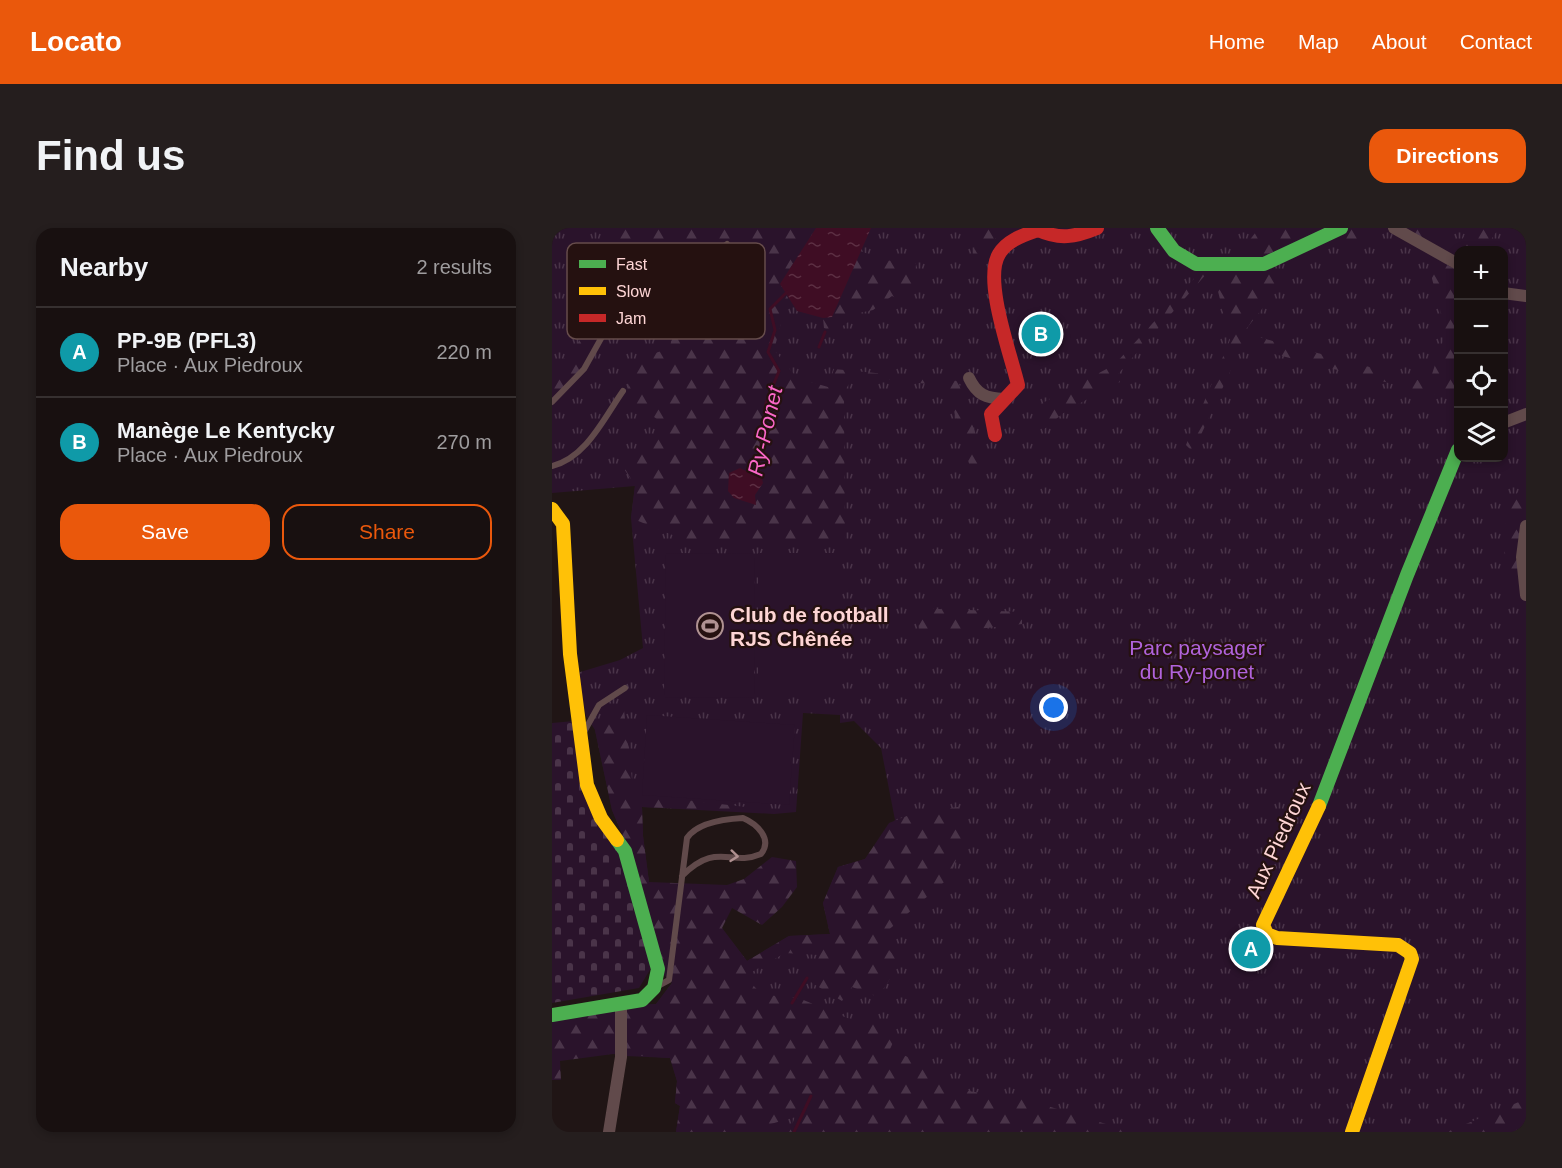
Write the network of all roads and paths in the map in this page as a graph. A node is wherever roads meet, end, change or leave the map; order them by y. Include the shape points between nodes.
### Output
1 (1096, 228) edge
2 (1157, 228) edge
3 (1341, 228) edge
4 (1394, 228) edge
5 (1454, 262) edge
6 (602, 339) edge
7 (969, 378) dead end
8 (623, 392) dead end
9 (1004, 399) junction
10 (552, 402) edge
11 (1526, 414) edge
12 (1508, 421) edge
13 (995, 435) dead end
14 (1454, 460) edge
15 (552, 466) edge
16 (552, 509) edge
17 (1526, 526) edge
18 (1526, 595) edge
19 (625, 688) dead end
20 (580, 739) junction
21 (682, 876) junction
22 (654, 988) junction
23 (621, 1008) junction
24 (552, 1015) edge
25 (609, 1132) edge
26 (1352, 1132) edge

1 - 9 street via 1068,240 1038,230 1020,235 1004,245 992,265 1018,385
2 - 3 street via 1174,251 1196,264 1264,264
4 - 5 street
6 - 10 lane via 575,382
7 - 9 street via 976,391 987,398
8 - 15 lane via 584,447
9 - 13 street via 991,414
11 - 12 street
14 - 26 street, Aux Piedroux via 1319,807 1263,925 1267,934 1277,938 1398,945 1410,953 1412,959 1370,1090
16 - 20 street via 563,524 570,654
17 - 18 street via 1522,557
19 - 20 lane via 599,705
20 - 22 street via 587,785 601,818 625,851 634,880 658,969
21 -> 21 lane via 707,858 761,854 765,837 743,818 695,829 687,838
21 - 22 lane via 669,980
22 - 23 street via 642,1000
23 - 24 street
23 - 25 street via 621,1057

